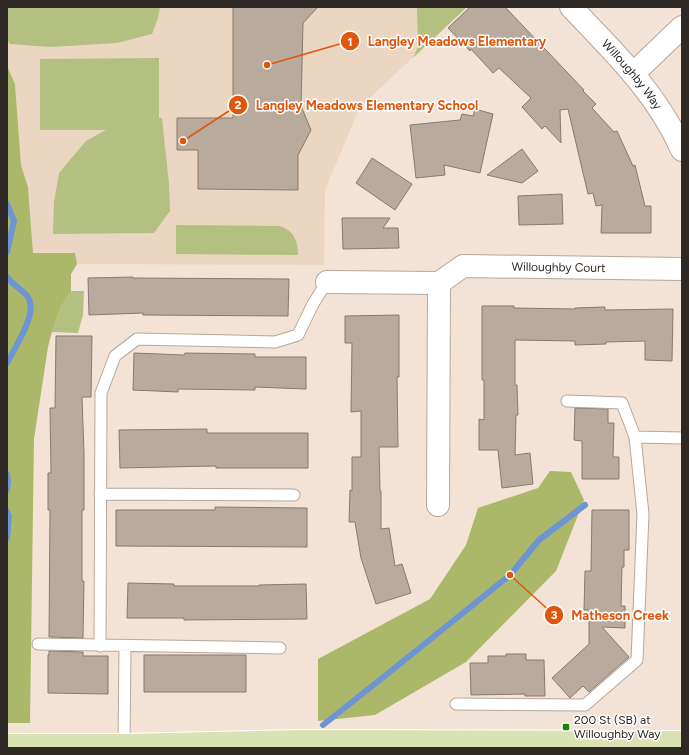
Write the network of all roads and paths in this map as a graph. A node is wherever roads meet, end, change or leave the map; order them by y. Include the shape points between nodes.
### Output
1 (571, 7) edge
2 (682, 27) edge
3 (634, 73) junction
4 (682, 150) edge
5 (682, 269) edge
6 (327, 282) joint
7 (440, 283) junction
8 (567, 402) dead end
9 (635, 437) junction
10 (682, 438) edge
11 (100, 494) junction
12 (294, 495) dead end
13 (438, 505) dead end
14 (38, 644) dead end
15 (100, 646) junction
16 (125, 646) junction
17 (280, 648) dead end
18 (456, 704) dead end
19 (682, 742) edge
20 (124, 744) junction
21 (7, 745) edge

1 - 3 street, Willoughby Way
2 - 3 street
3 - 4 street, Willoughby Way via 663,112
5 - 7 street, Willoughby Court via 463,266
6 - 7 street
6 - 11 lane via 298,334 275,342 137,339 115,356 100,393
7 - 13 street
8 - 9 lane via 622,403
9 - 10 lane
9 - 18 lane via 644,514 637,660 585,705
11 - 12 lane
11 - 15 lane
14 - 15 lane
15 - 16 lane
16 - 17 lane
16 - 20 lane
19 - 20 main road via 304,741
20 - 21 main road

